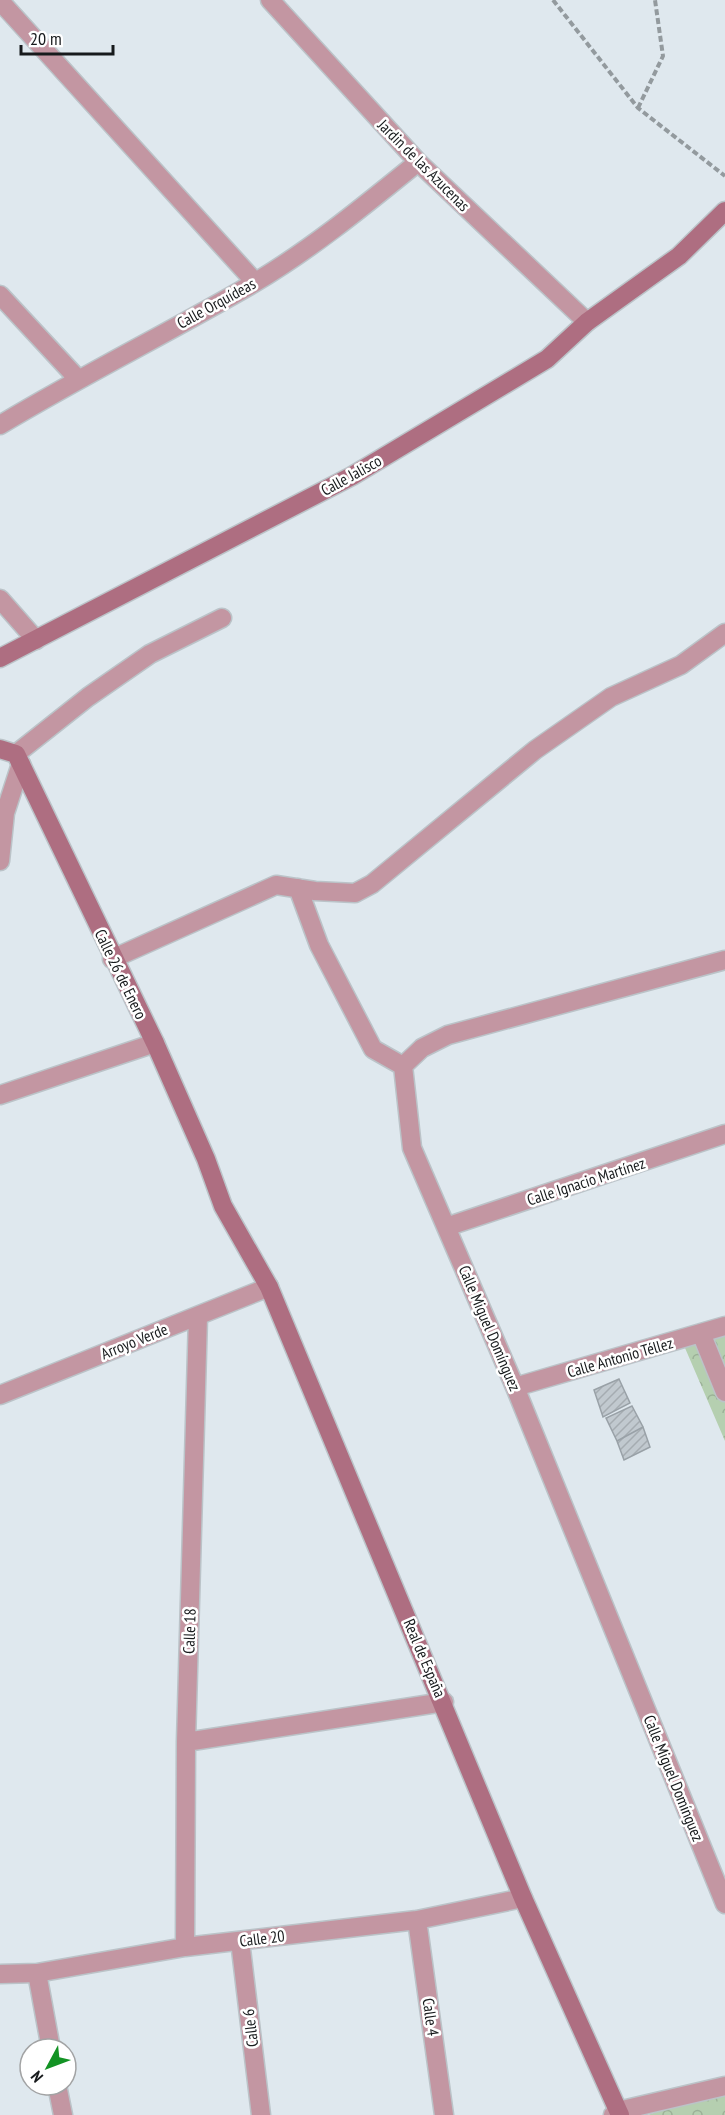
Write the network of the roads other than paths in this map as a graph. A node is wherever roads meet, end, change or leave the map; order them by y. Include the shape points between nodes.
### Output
1 (270, 0) edge
2 (0, 1) edge
3 (418, 162) junction
4 (725, 212) edge
5 (255, 282) junction
6 (0, 295) edge
7 (587, 322) junction
8 (78, 379) junction
9 (0, 425) edge
10 (0, 599) edge
11 (222, 618) dead end
12 (725, 633) edge
13 (36, 640) junction
14 (0, 658) edge
15 (11, 754) edge
16 (0, 861) edge
17 (298, 888) junction
18 (112, 959) junction
19 (725, 960) edge
20 (155, 1043) junction
21 (403, 1066) junction
22 (0, 1095) edge
23 (725, 1134) edge
24 (223, 1206) joint
25 (446, 1227) junction
26 (269, 1287) junction
27 (198, 1316) junction
28 (725, 1326) edge
29 (701, 1333) junction
30 (515, 1387) junction
31 (725, 1392) edge
32 (0, 1395) edge
33 (444, 1702) junction
34 (186, 1742) junction
35 (523, 1898) junction
36 (725, 1904) edge
37 (417, 1920) junction
38 (240, 1941) junction
39 (185, 1947) junction
40 (37, 1973) junction
41 (0, 1974) edge
42 (49, 2037) edge
43 (725, 2086) edge
44 (59, 2097) edge
45 (617, 2114) edge
46 (63, 2115) edge
47 (261, 2115) edge
48 (444, 2115) edge

1 - 3 street, Jardin de las Azucenas
2 - 5 street
3 - 5 street, Calle Orquídeas via 339,226
3 - 7 street, Jardin de las Azucenas
4 - 7 street, Calle Jalisco via 680,256
5 - 8 street, Calle Orquídeas
6 - 8 street
7 - 13 street, Calle Jalisco via 547,359 352,476
8 - 9 street, Calle Orquídeas
10 - 13 street
11 - 15 street via 150,654
12 - 17 street via 681,665 611,697 534,750 372,884 355,893
13 - 14 street, Calle Jalisco
15 - 16 street
15 - 18 street, Calle 26 de Enero
17 - 18 street via 276,885
17 - 21 street via 319,945 373,1049
18 - 20 street, Calle 26 de Enero
19 - 21 street via 448,1035 422,1047
20 - 22 street
20 - 24 street, Calle 26 de Enero
21 - 25 street, Calle Miguel Domínguez via 412,1148
23 - 25 street, Calle Ignacio Martínez
24 - 26 street, Real de España
25 - 30 street, Calle Miguel Domínguez
26 - 27 street, Arroyo Verde
26 - 33 street, Real de España
27 - 32 street, Arroyo Verde
27 - 34 street, Calle 18
28 - 29 street, Calle Antonio Téllez
29 - 30 street, Calle Antonio Téllez
29 - 31 street
30 - 36 street, Calle Miguel Domínguez
33 - 34 street
33 - 35 street, Real de España
34 - 39 street, Calle 18
35 - 37 street, Calle 20
35 - 45 street, Real de España
37 - 38 street, Calle 20
37 - 48 street, Calle 4
38 - 39 street, Calle 20
38 - 47 street, Calle 6
39 - 40 street, Calle 20
40 - 41 street, Calle 20
40 - 42 street
43 - 45 street
44 - 46 street

